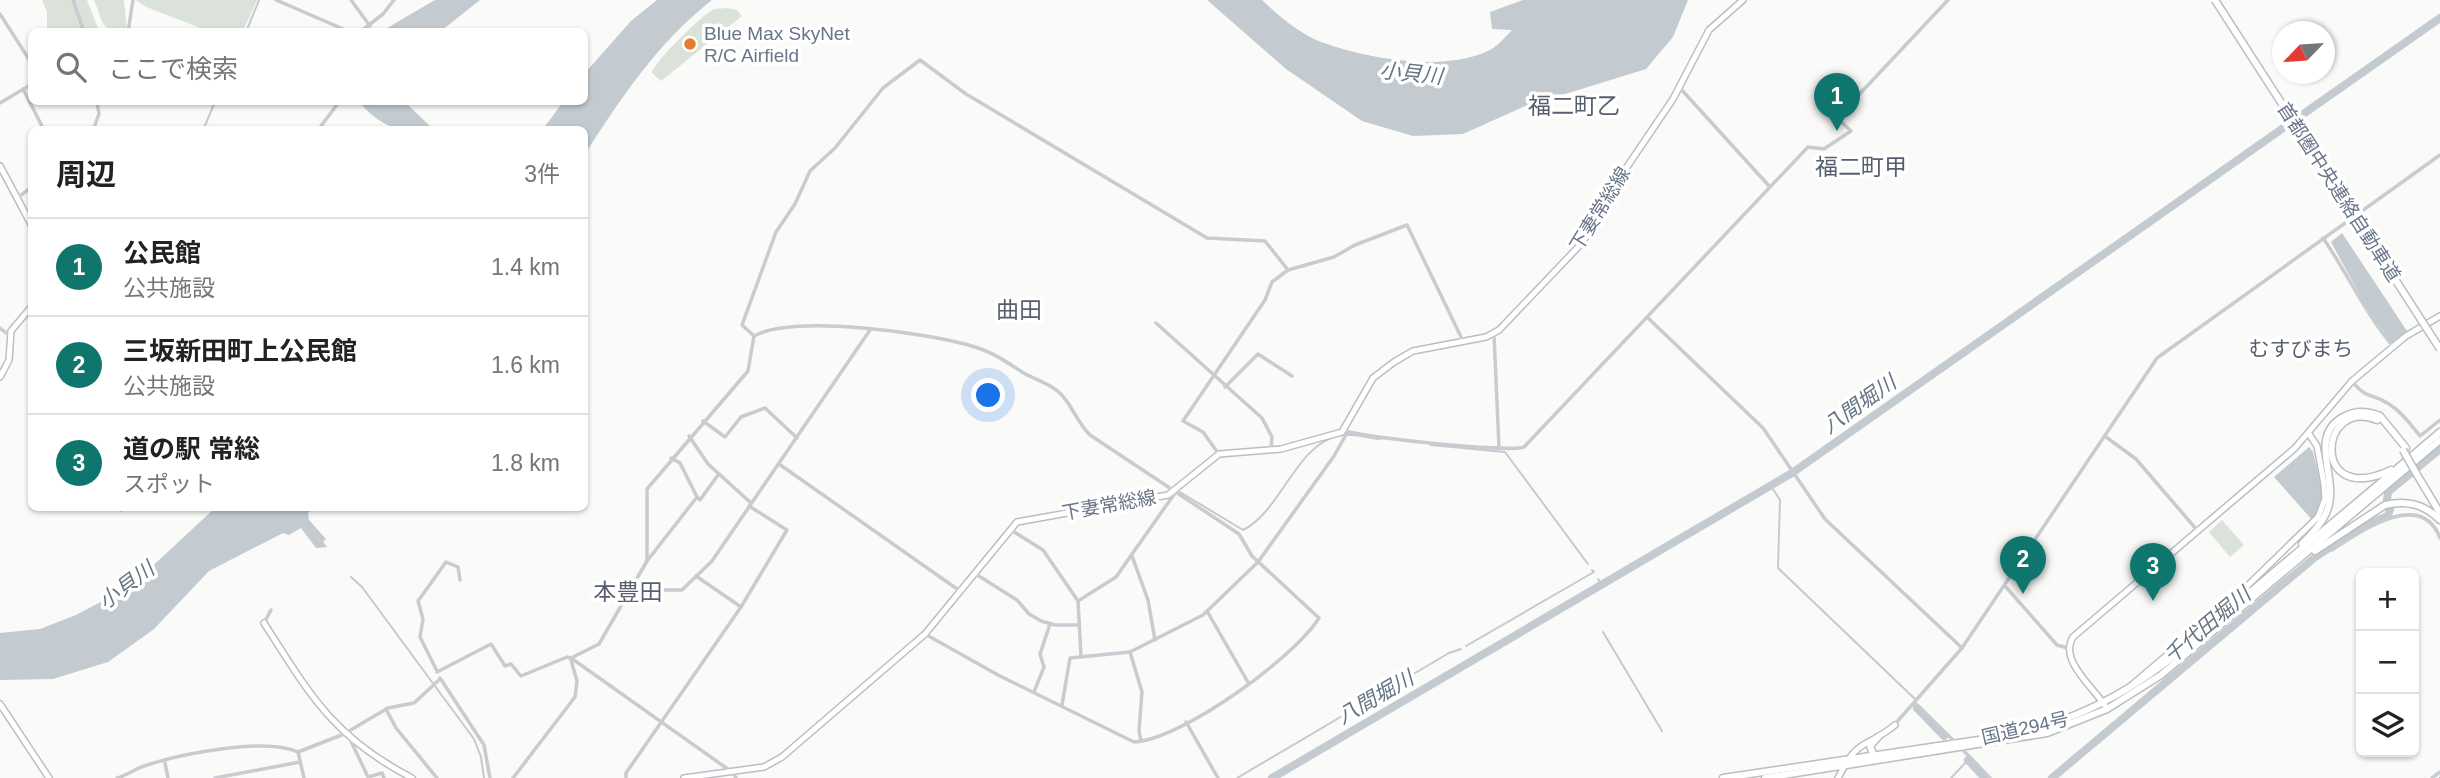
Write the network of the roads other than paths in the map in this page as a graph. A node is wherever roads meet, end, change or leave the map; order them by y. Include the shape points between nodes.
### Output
1 (74, 0) edge
2 (133, 0) edge
3 (276, 0) edge
4 (351, 0) edge
5 (394, 0) edge
6 (1743, 0) edge
7 (1948, 0) edge
8 (2215, 0) edge
9 (0, 15) edge
10 (370, 26) junction
11 (82, 28) edge
12 (129, 28) edge
13 (341, 28) edge
14 (367, 28) edge
15 (28, 58) edge
16 (28, 86) edge
17 (1679, 87) junction
18 (23, 89) junction
19 (28, 99) edge
20 (0, 103) edge
21 (31, 105) edge
22 (98, 105) edge
23 (337, 105) edge
24 (42, 126) edge
25 (94, 126) edge
26 (321, 126) edge
27 (2440, 155) edge
28 (0, 166) edge
29 (1770, 187) junction
30 (28, 190) edge
31 (17, 198) junction
32 (28, 219) edge
33 (2323, 238) junction
34 (1288, 270) junction
35 (28, 310) edge
36 (2440, 316) edge
37 (1648, 318) junction
38 (1156, 323) dead end
39 (0, 328) edge
40 (870, 330) junction
41 (1494, 334) junction
42 (10, 336) junction
43 (754, 336) junction
44 (1463, 341) junction
45 (2393, 346) junction
46 (2440, 349) edge
47 (1212, 376) junction
48 (1292, 376) dead end
49 (0, 377) edge
50 (2352, 381) junction
51 (1225, 387) junction
52 (2440, 420) edge
53 (703, 421) junction
54 (1345, 432) junction
55 (2440, 432) edge
56 (2309, 434) junction
57 (690, 436) junction
58 (2106, 436) junction
59 (797, 438) junction
60 (2440, 440) edge
61 (1499, 448) junction
62 (2404, 449) junction
63 (1271, 450) junction
64 (1219, 454) junction
65 (671, 458) junction
66 (779, 464) junction
67 (2400, 467) junction
68 (2418, 471) junction
69 (718, 475) junction
70 (1175, 492) junction
71 (697, 497) junction
72 (750, 505) junction
73 (2440, 505) edge
74 (2440, 513) edge
75 (2440, 520) edge
76 (1009, 528) junction
77 (2197, 530) junction
78 (2440, 538) edge
79 (2332, 550) dead end
80 (1132, 556) junction
81 (647, 561) junction
82 (1258, 562) junction
83 (2286, 570) junction
84 (974, 573) junction
85 (696, 576) junction
86 (2265, 579) junction
87 (460, 580) dead end
88 (634, 582) junction
89 (2005, 586) junction
90 (960, 591) junction
91 (1078, 601) junction
92 (741, 607) junction
93 (271, 610) dead end
94 (1207, 611) junction
95 (264, 624) joint
96 (1050, 624) junction
97 (1078, 625) junction
98 (925, 634) junction
99 (1155, 640) junction
100 (1962, 648) junction
101 (2068, 648) junction
102 (1130, 652) junction
103 (1081, 656) junction
104 (571, 658) junction
105 (437, 672) junction
106 (438, 680) junction
107 (1249, 684) junction
108 (2130, 689) junction
109 (1034, 692) junction
110 (0, 704) edge
111 (1916, 704) junction
112 (1062, 705) junction
113 (2105, 707) junction
114 (386, 709) junction
115 (661, 722) junction
116 (1186, 722) junction
117 (1895, 725) joint
118 (344, 734) junction
119 (1878, 737) junction
120 (350, 739) junction
121 (1141, 741) junction
122 (1959, 745) junction
123 (298, 752) junction
124 (1873, 754) junction
125 (1848, 758) junction
126 (165, 762) junction
127 (300, 762) junction
128 (1844, 766) junction
129 (1825, 769) junction
130 (732, 772) junction
131 (2440, 772) edge
132 (49, 778) edge
133 (117, 778) edge
134 (168, 778) edge
135 (215, 778) edge
136 (304, 778) edge
137 (384, 778) edge
138 (412, 778) edge
139 (437, 778) edge
140 (490, 778) edge
141 (513, 778) edge
142 (626, 778) edge
143 (684, 778) edge
144 (736, 778) edge
145 (1219, 778) edge
146 (1723, 778) edge
147 (1765, 778) edge
148 (1832, 778) edge
149 (1838, 778) edge
150 (1990, 778) edge
151 (2432, 778) edge

1 - 11 street
2 - 12 street
3 - 13 street
4 - 10 street
5 - 10 street
6 - 17 main road, 下妻常総線 via 1709,30
7 - 29 street via 1837,118 1851,131 1824,149 1808,147
8 - 46 highway, 首都圏中央連絡自動車道, bridge
9 - 15 street
10 - 14 street
16 - 18 street
17 - 29 street
17 - 41 main road, 下妻常総線 via 1582,243
18 - 19 street
18 - 20 street
21 - 24 street
22 - 25 street
23 - 26 street
27 - 33 street
28 - 31 main road
29 - 37 street
30 - 31 street
31 - 32 main road
33 - 45 street via 2371,319
33 - 58 street via 2157,358
34 - 43 street via 1265,242 1207,238 966,94 920,60 883,88 835,148 810,171 776,232 741,325
34 - 44 street via 1334,257 1407,225
34 - 47 street via 1272,282 1265,300
35 - 42 main road
36 - 45 main road
37 - 61 street via 1524,447
37 - 100 street via 1763,428 1825,519
38 - 47 street
39 - 42 street
40 - 43 street via 802,327
40 - 59 street
40 - 70 street via 954,340 1002,358 1057,390 1090,435
41 - 44 main road
41 - 61 street
42 - 49 main road via 9,360
43 - 53 street via 748,371
44 - 54 main road via 1413,351 1380,372 1366,388
45 - 50 main road
47 - 51 street
47 - 64 street via 1183,421 1203,432
48 - 51 street via 1258,354
50 - 52 street via 2365,396 2383,400 2399,411 2420,436
50 - 56 main road
51 - 63 street via 1262,418 1272,437
53 - 57 street
53 - 59 street via 725,437 741,417 765,408
54 - 61 street
54 - 63 main road
54 - 82 street via 1334,456
55 - 67 highway, 国道294号
56 - 77 main road
56 - 108 main road via 2316,443 2324,484 2325,499 2318,517 2241,593 2137,678
57 - 65 street
57 - 69 street
58 - 77 street via 2136,459
58 - 89 street
59 - 66 street
60 - 83 highway, 国道294号
62 - 67 highway via 2382,423 2364,416 2344,422 2330,444 2334,463 2346,476 2375,478
62 - 68 highway, bridge
62 - 86 highway via 2380,416 2358,412 2340,419 2325,443 2331,490 2326,512 2314,532
63 - 64 main road
64 - 70 main road, 下妻常総線
65 - 71 street via 680,463
65 - 81 street via 647,489
66 - 72 street
66 - 90 street
67 - 86 highway, 国道294号
68 - 73 highway
68 - 74 highway
69 - 71 street via 700,499
69 - 72 street
70 - 76 main road, 下妻常総線 via 1028,519
70 - 80 street
70 - 82 street via 1239,534
71 - 81 street
72 - 85 street via 712,561
72 - 92 street via 786,530
75 - 83 highway via 2418,505 2385,505
76 - 84 main road
76 - 91 street via 1043,550
77 - 101 main road via 2079,631
78 - 79 street via 2426,520 2402,513
80 - 91 street via 1116,578
80 - 99 street via 1148,600
81 - 88 street
82 - 94 street
82 - 107 street via 1319,618 1300,643
83 - 113 highway, 国道294号 via 2154,680
84 - 90 main road
84 - 96 street
85 - 88 street via 682,590 649,590
85 - 92 street
86 - 108 highway, 国道294号
87 - 105 street via 458,567 446,562 418,601 423,619 420,637
88 - 104 street via 600,644
89 - 100 street
89 - 101 street via 2057,645
90 - 98 main road
91 - 97 street
92 - 115 street
93 - 95 street
94 - 99 street
94 - 107 street
95 - 118 main road via 316,703
96 - 97 street
96 - 109 street via 1040,654 1044,667
97 - 103 street
98 - 109 street
98 - 130 main road via 782,757 764,767
99 - 102 street
100 - 111 street
101 - 113 main road via 2072,661
102 - 103 street
102 - 121 street via 1142,692
103 - 112 street via 1070,658
104 - 105 street via 521,676 511,664 505,666 491,644
104 - 115 street
104 - 141 street via 577,681 575,697
105 - 106 street
106 - 114 street via 414,703
106 - 140 street via 484,746
107 - 116 street
108 - 113 highway, 国道294号
109 - 112 street
110 - 132 main road
111 - 117 street
111 - 122 street
112 - 121 street
113 - 122 highway, 国道294号 via 2047,733
114 - 118 street
114 - 139 street
115 - 130 street
115 - 142 street
116 - 121 street
116 - 145 street
117 - 119 main road
118 - 120 main road
118 - 123 street
119 - 124 highway via 1870,746
119 - 125 main road via 1858,746
120 - 137 street via 368,777 382,773
120 - 138 main road
122 - 124 highway, 国道294号
122 - 128 highway, 国道294号
122 - 150 street
123 - 126 street via 283,746 223,748
123 - 127 street
124 - 125 highway, 国道294号
125 - 128 main road
125 - 146 highway, 国道294号
126 - 133 street
126 - 134 street
127 - 135 street
127 - 136 street
128 - 129 highway, 国道294号
128 - 149 main road
129 - 147 highway, 国道294号
129 - 148 highway
130 - 143 main road
130 - 144 street
131 - 151 street

